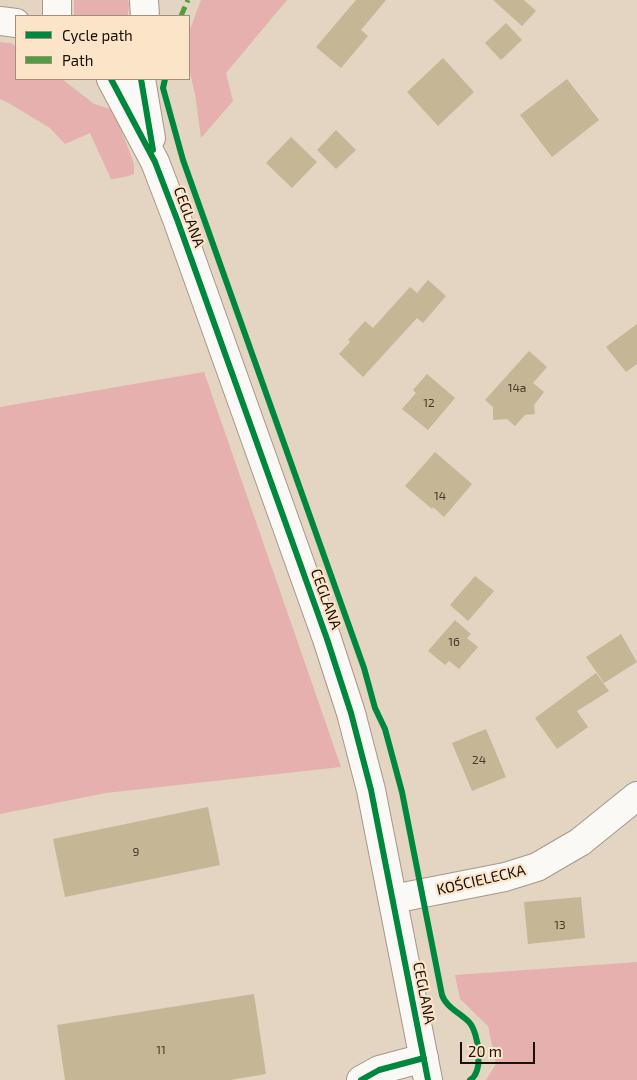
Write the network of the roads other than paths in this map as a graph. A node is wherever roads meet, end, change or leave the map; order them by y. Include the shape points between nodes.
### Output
1 (57, 0) edge
2 (57, 15) edge
3 (0, 21) edge
4 (15, 23) edge
5 (112, 80) edge
6 (141, 80) edge
7 (155, 162) junction
8 (637, 796) edge
9 (393, 899) junction
10 (426, 1069) edge
11 (362, 1080) edge

1 - 2 street
3 - 4 street
5 - 7 street, CEGLANA
6 - 7 street, CEGLANA
7 - 9 street, CEGLANA via 340,677 371,790
8 - 9 street, KOŚCIELECKA via 580,842 537,867 505,877
9 - 10 street, CEGLANA
10 - 11 street, CEGLANA via 379,1070

